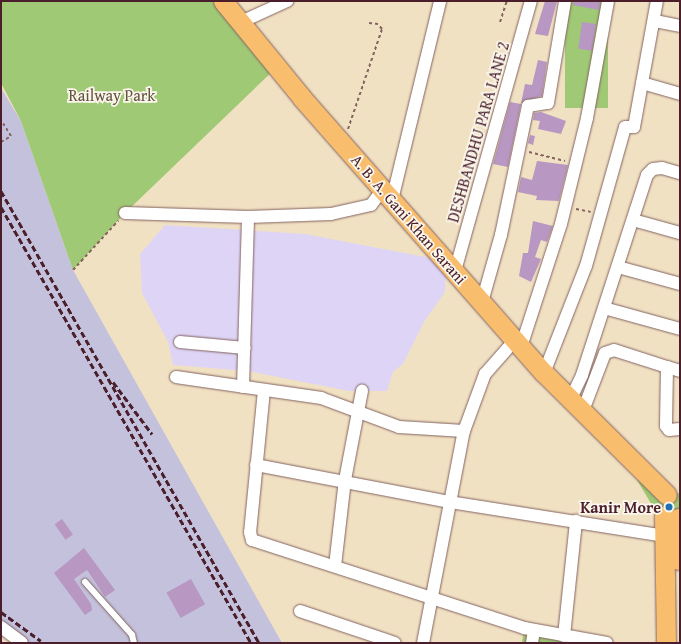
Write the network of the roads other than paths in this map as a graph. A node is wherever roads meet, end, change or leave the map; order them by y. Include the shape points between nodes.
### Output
1 (223, 1) edge
2 (287, 1) edge
3 (440, 1) edge
4 (531, 1) edge
5 (565, 1) edge
6 (608, 1) edge
7 (657, 1) edge
8 (241, 22) junction
9 (655, 22) junction
10 (680, 26) edge
11 (642, 84) junction
12 (680, 94) edge
13 (680, 173) edge
14 (388, 195) junction
15 (126, 213) road end
16 (248, 217) junction
17 (633, 220) junction
18 (680, 233) edge
19 (618, 267) junction
20 (455, 271) junction
21 (680, 284) edge
22 (482, 302) junction
23 (604, 308) junction
24 (680, 329) edge
25 (180, 342) dead end
26 (518, 344) junction
27 (244, 348) junction
28 (667, 367) junction
29 (680, 371) edge
30 (544, 373) junction
31 (176, 377) dead end
32 (243, 387) junction
33 (264, 390) junction
34 (362, 391) dead end
35 (576, 406) junction
36 (356, 412) junction
37 (680, 429) edge
38 (464, 431) junction
39 (256, 465) junction
40 (345, 480) junction
41 (450, 502) junction
42 (672, 508) edge
43 (576, 521) junction
44 (665, 536) junction
45 (335, 566) junction
46 (85, 582) dead end
47 (430, 600) junction
48 (300, 611) dead end
49 (1, 627) edge
50 (534, 630) junction
51 (564, 636) junction
52 (22, 643) edge
53 (134, 643) edge
54 (395, 643) edge
55 (422, 643) edge
56 (532, 643) edge
57 (607, 643) edge
58 (666, 643) edge
59 (676, 643) edge

1 - 8 main road, A. B. A. Gani Khan Sarani
2 - 8 street
3 - 14 street
4 - 20 street, DESHBANDHU PARA LANE 2
5 - 22 street via 548,103 528,106 520,150
6 - 26 street via 576,164 565,206
7 - 9 street
8 - 14 main road, A. B. A. Gani Khan Sarani
9 - 10 street
9 - 11 street
11 - 12 street
11 - 30 street via 634,127 626,126 586,266
13 - 17 street via 653,169 647,175
14 - 16 street via 357,210
14 - 20 main road, A. B. A. Gani Khan Sarani
15 - 16 street
16 - 27 street
17 - 18 street
17 - 19 street
19 - 21 street
19 - 23 street
20 - 22 main road, A. B. A. Gani Khan Sarani
22 - 26 main road, A. B. A. Gani Khan Sarani
23 - 24 street
23 - 35 street
25 - 27 street
26 - 30 main road, A. B. A. Gani Khan Sarani
26 - 38 street via 485,374
27 - 32 street
28 - 29 street
28 - 35 street via 609,350
28 - 37 street via 666,426 669,430
30 - 35 main road, A. B. A. Gani Khan Sarani
31 - 32 street
32 - 33 street
33 - 36 street via 321,398
33 - 39 street
34 - 36 street
35 - 42 main road, A. B. A. Gani Khan Sarani
36 - 38 street via 398,426
36 - 40 street
38 - 41 street
39 - 40 street
39 - 45 street via 250,537
40 - 41 street
40 - 45 street
41 - 43 street
41 - 47 street
42 - 44 main road
42 - 59 main road
43 - 44 street
43 - 51 street
44 - 58 main road
45 - 47 street
46 - 53 lane via 132,635
47 - 50 street
47 - 55 street
48 - 54 street
49 - 52 street
50 - 51 street
50 - 56 street
51 - 57 street

